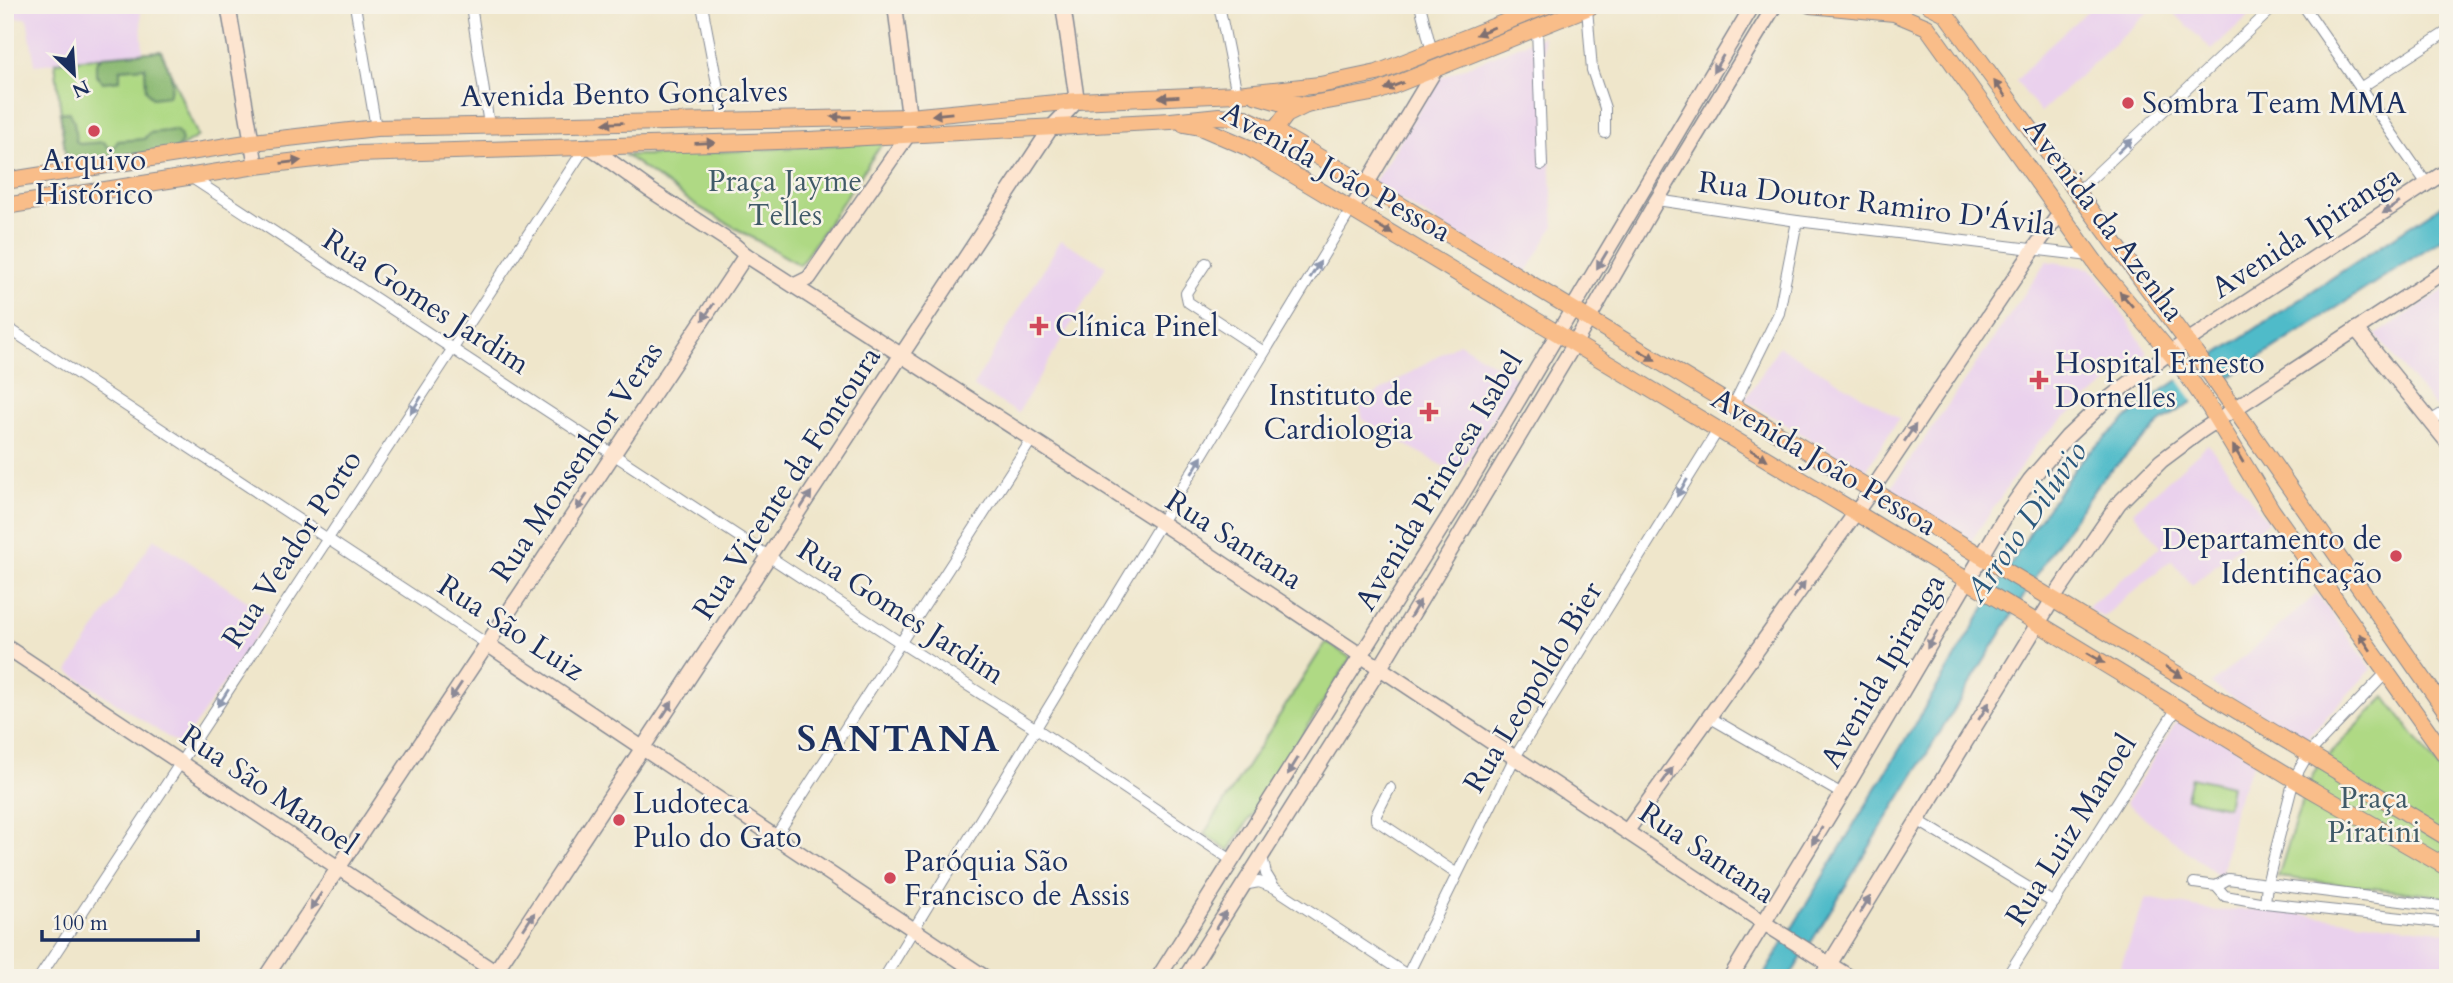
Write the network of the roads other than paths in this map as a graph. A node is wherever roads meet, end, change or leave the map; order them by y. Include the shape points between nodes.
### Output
1 (228, 5) edge
2 (355, 5) edge
3 (471, 5) edge
4 (702, 5) edge
5 (895, 5) edge
6 (1063, 5) edge
7 (1219, 5) edge
8 (1420, 5) edge
9 (1548, 5) edge
10 (1753, 5) edge
11 (1775, 5) edge
12 (1810, 5) edge
13 (1929, 5) edge
14 (2276, 5) edge
15 (2304, 5) edge
16 (1590, 7) edge
17 (1942, 9) edge
18 (1537, 28) junction
19 (2448, 32) edge
20 (1432, 52) junction
21 (1435, 70) junction
22 (2360, 89) junction
23 (1242, 93) junction
24 (1077, 101) junction
25 (1307, 105) junction
26 (909, 117) junction
27 (724, 120) junction
28 (1171, 121) junction
29 (489, 125) junction
30 (376, 128) junction
31 (1051, 128) junction
32 (1274, 131) junction
33 (1605, 133) dead end
34 (908, 135) junction
35 (253, 142) junction
36 (588, 146) junction
37 (1542, 165) dead end
38 (256, 166) junction
39 (2448, 170) edge
40 (189, 176) junction
41 (5, 181) edge
42 (2427, 184) junction
43 (1367, 185) junction
44 (2076, 193) junction
45 (1657, 200) junction
46 (5, 206) edge
47 (1352, 210) junction
48 (2060, 213) junction
49 (1797, 221) junction
50 (2034, 249) junction
51 (746, 255) junction
52 (2091, 256) junction
53 (1206, 263) dead end
54 (2448, 269) edge
55 (809, 278) junction
56 (795, 285) junction
57 (808, 294) junction
58 (1573, 310) junction
59 (1589, 320) junction
60 (5, 326) edge
61 (2356, 329) junction
62 (1559, 334) junction
63 (2186, 341) junction
64 (1575, 344) junction
65 (453, 348) junction
66 (1264, 352) junction
67 (2169, 352) junction
68 (902, 356) junction
69 (2230, 403) junction
70 (1733, 406) junction
71 (2448, 410) edge
72 (2213, 415) junction
73 (2430, 421) junction
74 (1718, 430) junction
75 (1032, 439) junction
76 (2448, 443) edge
77 (614, 454) junction
78 (1872, 490) junction
79 (1855, 512) junction
80 (1162, 523) junction
81 (328, 539) junction
82 (769, 556) junction
83 (1981, 556) junction
84 (1967, 581) junction
85 (2053, 598) junction
86 (2038, 623) junction
87 (901, 643) junction
88 (487, 644) junction
89 (5, 646) edge
90 (1362, 656) junction
91 (1380, 668) junction
92 (2386, 673) junction
93 (2177, 708) junction
94 (2448, 714) edge
95 (1709, 717) junction
96 (1035, 728) junction
97 (643, 747) junction
98 (2308, 754) junction
99 (1515, 757) junction
100 (2448, 759) edge
101 (180, 763) junction
102 (2294, 779) junction
103 (1390, 788) dead end
104 (1842, 794) junction
105 (1917, 820) junction
106 (1627, 831) junction
107 (776, 836) junction
108 (2448, 838) edge
109 (1262, 856) junction
110 (1233, 861) junction
111 (338, 868) junction
112 (2448, 868) edge
113 (1457, 874) junction
114 (2194, 883) dead end
115 (1243, 884) junction
116 (2267, 884) junction
117 (2216, 886) junction
118 (1275, 887) junction
119 (2054, 903) junction
120 (2265, 903) junction
121 (2448, 907) edge
122 (1764, 923) junction
123 (2448, 923) edge
124 (914, 929) junction
125 (1825, 960) junction
126 (497, 976) edge
127 (1408, 977) edge
128 (39, 978) edge
129 (265, 978) edge
130 (884, 978) edge
131 (986, 978) edge
132 (1158, 978) edge
133 (1185, 978) edge
134 (1730, 978) edge
135 (1821, 978) edge
136 (1851, 978) edge
137 (2007, 978) edge

1 - 35 street
2 - 30 street
3 - 29 street
4 - 27 street
5 - 26 street
6 - 24 street
7 - 23 street
8 - 20 street
9 -> 20 main road, Avenida Bento Gonçalves
10 -> 58 street, Avenida Princesa Isabel
11 - 45 street, Avenida Princesa Isabel
12 - 48 main road, Avenida da Azenha via 1894,13 1927,27
13 - 17 main road
44 -> 14 street
15 - 22 street
16 - 18 main road, Avenida Bento Gonçalves
16 - 33 street via 1592,70 1605,108
44 -> 17 main road, Avenida da Azenha
18 - 21 main road, Avenida Bento Gonçalves
18 - 37 street
19 - 22 street
20 - 23 main road, Avenida Bento Gonçalves via 1377,73 1320,85
21 -> 25 main road, Avenida Bento Gonçalves via 1377,92
21 - 43 street
22 - 42 street
23 -> 24 main road, Avenida Bento Gonçalves
23 - 25 main road, Avenida Bento Gonçalves
24 -> 26 main road, Avenida Bento Gonçalves
24 - 31 street, Rua Vicente da Fontoura
25 - 32 main road via 1286,115
26 -> 27 main road, Avenida Bento Gonçalves
26 - 34 street
27 -> 29 main road, Avenida Bento Gonçalves
28 - 31 main road, Avenida Bento Gonçalves
28 - 32 main road, Avenida João Pessoa via 1231,116
28 - 47 main road, Avenida João Pessoa via 1200,127 1249,148
29 - 30 main road, Avenida Bento Gonçalves
30 - 35 main road, Avenida Bento Gonçalves
31 - 34 main road, Avenida Bento Gonçalves
31 - 68 street, Rua Vicente da Fontoura
32 - 43 main road, Avenida João Pessoa
36 -> 34 main road, Avenida Bento Gonçalves
34 - 55 street
35 - 38 street
35 - 41 main road, Avenida Bento Gonçalves
38 -> 36 main road, Avenida Bento Gonçalves via 357,154
36 - 51 street, Rua Santana
36 - 65 street, Rua Veador Porto
38 - 40 main road, Avenida Bento Gonçalves
39 - 42 street, Avenida Ipiranga
40 - 46 main road, Avenida Bento Gonçalves
40 - 65 street, Rua Gomes Jardim
42 -> 63 street, Avenida Ipiranga
43 - 47 street
43 - 58 main road, Avenida João Pessoa
44 - 63 main road, Avenida da Azenha
45 - 49 street, Rua Doutor Ramiro D'Ávila
45 - 59 street, Avenida Princesa Isabel
47 -> 62 main road, Avenida João Pessoa
66 -> 47 street
48 - 50 street
48 - 52 main road, Avenida da Azenha
49 - 50 street, Rua Doutor Ramiro D'Ávila
49 - 70 street via 1779,313
50 - 52 street, Rua Doutor Ramiro D'Ávila
78 -> 50 street
51 - 56 street, Rua Santana
51 -> 77 street, Rua Monsenhor Veras
67 -> 52 main road, Avenida da Azenha
53 - 66 street via 1186,293 1188,302
54 - 61 street
55 - 56 street
55 - 57 street
56 - 57 street, Rua Santana
57 - 68 street, Rua Santana
58 - 59 main road, Avenida João Pessoa
58 - 62 street, Avenida Princesa Isabel
59 - 64 street, Avenida Princesa Isabel
59 -> 70 main road, Avenida João Pessoa
60 - 81 street, Rua São Luiz
61 - 69 street
61 - 73 street
62 - 64 main road, Avenida João Pessoa
62 - 90 street, Avenida Princesa Isabel
63 - 67 street, Avenida Ipiranga
63 - 69 main road, Avenida da Azenha
64 - 74 main road, Avenida João Pessoa
91 -> 64 street, Avenida Princesa Isabel
65 - 77 street, Rua Gomes Jardim
65 -> 81 street, Rua Veador Porto
80 -> 66 street
67 - 72 main road, Avenida da Azenha
67 - 83 street, Avenida Ipiranga via 2067,437 2030,480
68 - 75 street, Rua Santana
82 -> 68 street, Rua Vicente da Fontoura
69 - 72 street
69 - 94 main road, Avenida da Azenha
70 - 78 main road, Avenida João Pessoa
71 - 73 street
72 - 85 street via 2119,503
92 -> 72 main road, Avenida da Azenha via 2271,509
73 - 76 street
74 -> 79 main road, Avenida João Pessoa
74 -> 99 street, Rua Leopoldo Bier
75 - 80 street, Rua Santana
75 - 87 street
77 - 82 street, Rua Gomes Jardim
77 -> 88 street, Rua Monsenhor Veras
78 - 79 street
78 - 83 main road, Avenida João Pessoa
79 - 84 main road, Avenida João Pessoa
95 -> 79 street
80 - 90 street, Rua Santana
80 - 96 street
81 - 88 street, Rua São Luiz
81 -> 101 street, Rua Veador Porto
82 - 87 street, Rua Gomes Jardim
97 -> 82 street, Rua Vicente da Fontoura
83 - 84 street, Avenida Ipiranga
83 - 85 main road, Avenida João Pessoa
84 - 86 main road, Avenida João Pessoa
84 -> 104 street, Avenida Ipiranga
85 - 86 street
85 -> 98 main road, Avenida João Pessoa
86 -> 93 main road, Avenida João Pessoa
105 -> 86 street
87 - 96 street, Rua Gomes Jardim
87 - 107 street
88 - 97 street, Rua São Luiz
88 -> 111 street, Rua Monsenhor Veras
89 - 101 street, Rua São Manoel
90 - 91 street, Rua Santana
90 -> 110 street, Avenida Princesa Isabel
91 - 99 street, Rua Santana
91 - 109 street, Avenida Princesa Isabel
92 - 98 street
92 - 100 main road, Avenida da Azenha
93 - 102 main road, Avenida João Pessoa
93 - 119 street, Rua Luiz Manoel
95 - 104 street
106 -> 95 street
96 - 110 street, Rua Gomes Jardim
96 - 124 street
97 - 107 street, Rua São Luiz
126 -> 97 street, Rua Vicente da Fontoura
98 - 102 street
98 - 108 main road, Avenida João Pessoa
99 - 106 street, Rua Santana
99 - 113 street, Rua Leopoldo Bier
101 - 111 street, Rua São Manoel
101 - 128 street, Rua Veador Porto
102 - 112 main road, Avenida João Pessoa
102 - 116 street
103 - 113 street via 1376,820
104 -> 122 street, Avenida Ipiranga
105 - 119 street
125 -> 105 street
106 - 122 street, Rua Santana
107 - 124 street, Rua São Luiz
109 - 115 street, Avenida Princesa Isabel
109 - 118 street
110 - 132 street, Avenida Princesa Isabel
111 - 126 street, Rua São Manoel
111 -> 129 street, Rua Monsenhor Veras
113 - 127 street, Rua Leopoldo Bier
114 - 117 street
115 - 118 street
133 -> 115 street, Avenida Princesa Isabel
116 - 117 street via 2228,879
116 - 120 street
116 - 121 street
117 - 120 street via 2225,897
118 - 127 street
119 - 137 street, Rua Luiz Manoel
120 - 123 street
122 - 125 street, Rua Santana
122 - 134 street, Avenida Ipiranga
124 - 130 street
124 - 131 street, Rua São Luiz
125 - 135 street
125 - 136 street, Rua Santana

